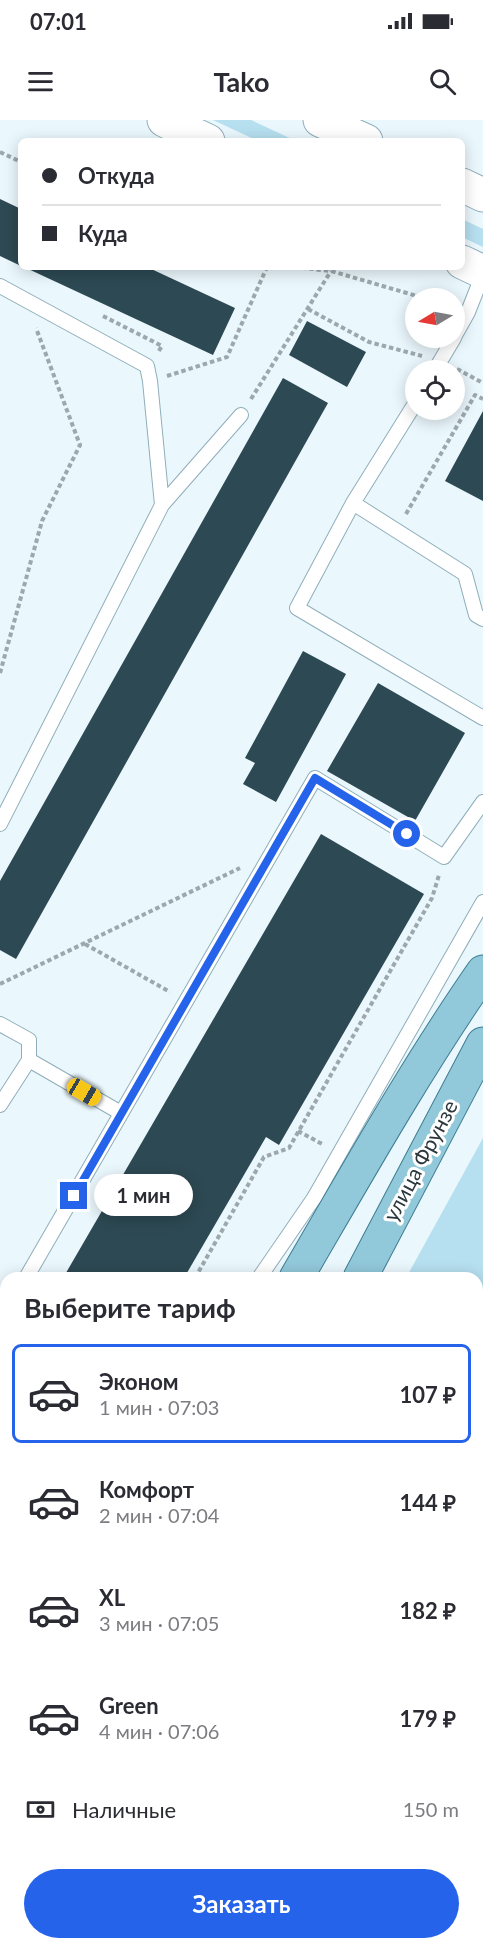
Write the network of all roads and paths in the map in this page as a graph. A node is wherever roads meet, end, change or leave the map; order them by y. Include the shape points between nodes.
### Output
1 (164, 120) edge
2 (320, 120) edge
3 (202, 138) edge
4 (359, 138) edge
5 (0, 152) edge
6 (18, 161) edge
7 (465, 186) edge
8 (483, 195) edge
9 (465, 264) edge
10 (266, 270) edge
11 (322, 270) edge
12 (332, 271) junction
13 (483, 273) edge
14 (0, 286) edge
15 (405, 292) edge
16 (26, 299) junction
17 (308, 309) junction
18 (465, 317) edge
19 (421, 360) edge
20 (465, 376) edge
21 (150, 381) junction
22 (483, 383) edge
23 (483, 399) edge
24 (241, 415) joint
25 (405, 420) edge
26 (353, 503) junction
27 (162, 505) junction
28 (397, 531) junction
29 (483, 619) edge
30 (0, 673) edge
31 (483, 718) edge
32 (483, 802) edge
33 (0, 824) edge
34 (272, 853) junction
35 (444, 857) junction
36 (483, 902) edge
37 (84, 944) junction
38 (483, 972) edge
39 (0, 984) edge
40 (186, 1001) junction
41 (0, 1024) edge
42 (483, 1044) edge
43 (29, 1060) junction
44 (0, 1106) edge
45 (121, 1113) junction
46 (298, 1131) junction
47 (340, 1154) junction
48 (29, 1272) edge
49 (198, 1272) edge
50 (263, 1272) edge
51 (300, 1272) edge
52 (363, 1272) edge

1 - 3 main road
2 - 4 main road
5 - 6 path
7 - 8 main road
9 - 13 main road
10 - 21 path via 227,357
11 - 12 path
12 - 15 path
12 - 17 path
13 - 18 lane
14 - 16 lane
16 - 21 lane via 147,366
16 - 30 path via 80,445 42,521
17 - 19 path via 369,342
17 - 24 path
20 - 22 path
21 - 27 lane
23 - 28 path via 475,395
24 - 27 lane
25 - 26 lane
26 - 28 lane
26 - 31 lane via 297,608
27 - 33 lane
28 - 29 lane via 465,574 476,615
32 - 35 lane
34 - 35 lane via 315,778
34 - 37 path
34 - 40 lane
35 - 46 path via 432,898
36 - 47 lane
37 - 39 path
37 - 40 path
38 - 51 main road via 417,1073
40 - 45 lane
41 - 43 lane via 29,1040
42 - 52 main road, улица Фрунзе
43 - 44 lane
43 - 45 lane
45 - 48 lane
46 - 47 path
46 - 49 path via 289,1148 264,1157
47 - 50 lane

